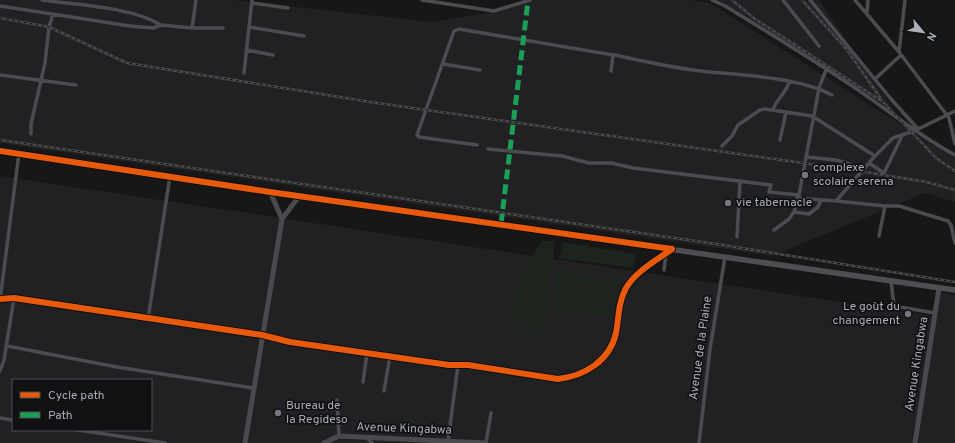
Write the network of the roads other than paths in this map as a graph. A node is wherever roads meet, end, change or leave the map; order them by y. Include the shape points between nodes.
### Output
1 (42, 0) edge
2 (196, 0) edge
3 (422, 0) edge
4 (529, 0) edge
5 (712, 0) edge
6 (783, 0) edge
7 (810, 0) edge
8 (855, 0) edge
9 (868, 0) edge
10 (906, 0) edge
11 (252, 1) edge
12 (0, 6) edge
13 (288, 8) dead end
14 (866, 12) junction
15 (53, 14) junction
16 (161, 25) junction
17 (192, 28) junction
18 (223, 28) dead end
19 (249, 28) junction
20 (304, 36) dead end
21 (820, 46) dead end
22 (247, 50) junction
23 (900, 53) junction
24 (273, 55) dead end
25 (613, 55) junction
26 (443, 64) junction
27 (480, 70) dead end
28 (826, 70) junction
29 (611, 71) dead end
30 (244, 73) dead end
31 (0, 75) edge
32 (875, 79) junction
33 (40, 81) junction
34 (789, 82) junction
35 (76, 85) dead end
36 (819, 88) junction
37 (832, 95) dead end
38 (773, 110) junction
39 (955, 111) edge
40 (786, 112) junction
41 (947, 115) junction
42 (812, 116) junction
43 (918, 129) junction
44 (914, 131) junction
45 (31, 134) dead end
46 (902, 136) junction
47 (780, 140) dead end
48 (955, 144) edge
49 (477, 145) dead end
50 (722, 146) dead end
51 (488, 149) dead end
52 (0, 151) edge
53 (19, 153) junction
54 (955, 155) edge
55 (874, 156) junction
56 (806, 158) junction
57 (869, 163) junction
58 (863, 168) junction
59 (170, 176) junction
60 (740, 181) junction
61 (270, 192) junction
62 (300, 195) junction
63 (798, 196) junction
64 (821, 200) junction
65 (836, 201) junction
66 (885, 206) junction
67 (794, 212) junction
68 (282, 219) junction
69 (774, 230) dead end
70 (879, 236) dead end
71 (737, 237) dead end
72 (955, 243) edge
73 (672, 249) junction
74 (666, 254) junction
75 (726, 256) junction
76 (664, 270) dead end
77 (891, 281) junction
78 (939, 288) junction
79 (955, 290) edge
80 (14, 298) junction
81 (0, 300) edge
82 (935, 313) junction
83 (148, 319) junction
84 (262, 335) junction
85 (7, 346) junction
86 (367, 353) junction
87 (390, 356) junction
88 (458, 365) junction
89 (0, 372) edge
90 (363, 382) dead end
91 (253, 388) junction
92 (384, 391) dead end
93 (337, 400) dead end
94 (491, 413) dead end
95 (0, 418) edge
96 (12, 420) edge
97 (85, 431) edge
98 (339, 436) junction
99 (367, 438) junction
100 (444, 441) edge
101 (327, 442) edge
102 (165, 443) edge
103 (245, 443) edge
104 (372, 443) edge
105 (485, 443) edge
106 (699, 443) edge
107 (915, 443) edge

1 - 16 street via 122,11
2 - 17 street
3 - 4 street via 494,11
5 - 28 street
6 - 21 street
7 - 32 street
8 - 14 street
9 - 14 street
10 - 23 street
11 - 13 street
11 - 19 street
12 - 15 street
14 - 23 street
15 - 16 street via 153,28
15 - 33 street
16 - 17 street
17 - 18 street
19 - 20 street
19 - 22 street
22 - 24 street
22 - 30 street
23 - 32 street
23 - 41 street
25 - 26 street via 459,29 452,35
25 - 29 street
25 - 34 street via 651,63
26 - 27 street
26 - 49 street via 417,135
28 - 36 street
28 - 44 street
31 - 33 street
32 - 43 street
33 - 35 street
33 - 45 street
34 - 36 street
34 - 38 street via 786,92 774,104
36 - 37 street
36 - 42 street
38 - 40 street
38 - 50 street via 760,110 738,125
39 - 41 street
40 - 42 street
40 - 47 street
41 - 43 street
41 - 48 street
42 - 55 street
42 - 56 street
43 - 44 street
44 - 46 street
44 - 54 street
46 - 55 street via 893,138
46 - 57 street via 884,173
51 - 60 street via 562,156 589,162
52 - 53 main road
53 - 59 main road
53 - 81 street
55 - 57 street
56 - 58 street via 836,160
56 - 63 street
57 - 58 street
58 - 65 street
59 - 61 main road
59 - 83 street
60 - 63 street via 771,185 769,192
60 - 71 street
61 - 62 main road
61 - 68 street
62 - 68 street
62 - 73 main road
63 - 64 street
63 - 67 street
64 - 65 street
64 - 67 street via 818,207 809,214
65 - 66 street
66 - 70 street
66 - 72 street via 904,207 948,221
67 - 69 street
68 - 84 street
73 - 74 street
73 - 75 main road
74 - 76 street
74 - 88 street via 636,276 627,287 620,303 613,342 590,370 558,379 468,364
75 - 77 main road
75 - 106 street, Avenue de la Plaine
77 - 78 main road
77 - 82 street via 894,306
78 - 79 main road
78 - 82 street, Avenue Kingabwa
80 - 81 street
80 - 83 street
80 - 85 street
82 - 107 street, Avenue Kingabwa
83 - 84 street
84 - 86 street via 290,342
84 - 91 street
85 - 89 street
85 - 91 street via 117,367
86 - 87 street
86 - 90 street
87 - 88 street
87 - 92 street
88 - 100 street
91 - 103 street
93 - 98 street
94 - 105 street
95 - 96 street
97 - 102 street
98 - 99 street, Avenue Kingabwa
98 - 101 street, Avenue Kingabwa
99 - 100 street, Avenue Kingabwa
99 - 104 street
100 - 105 street, Avenue Kingabwa

